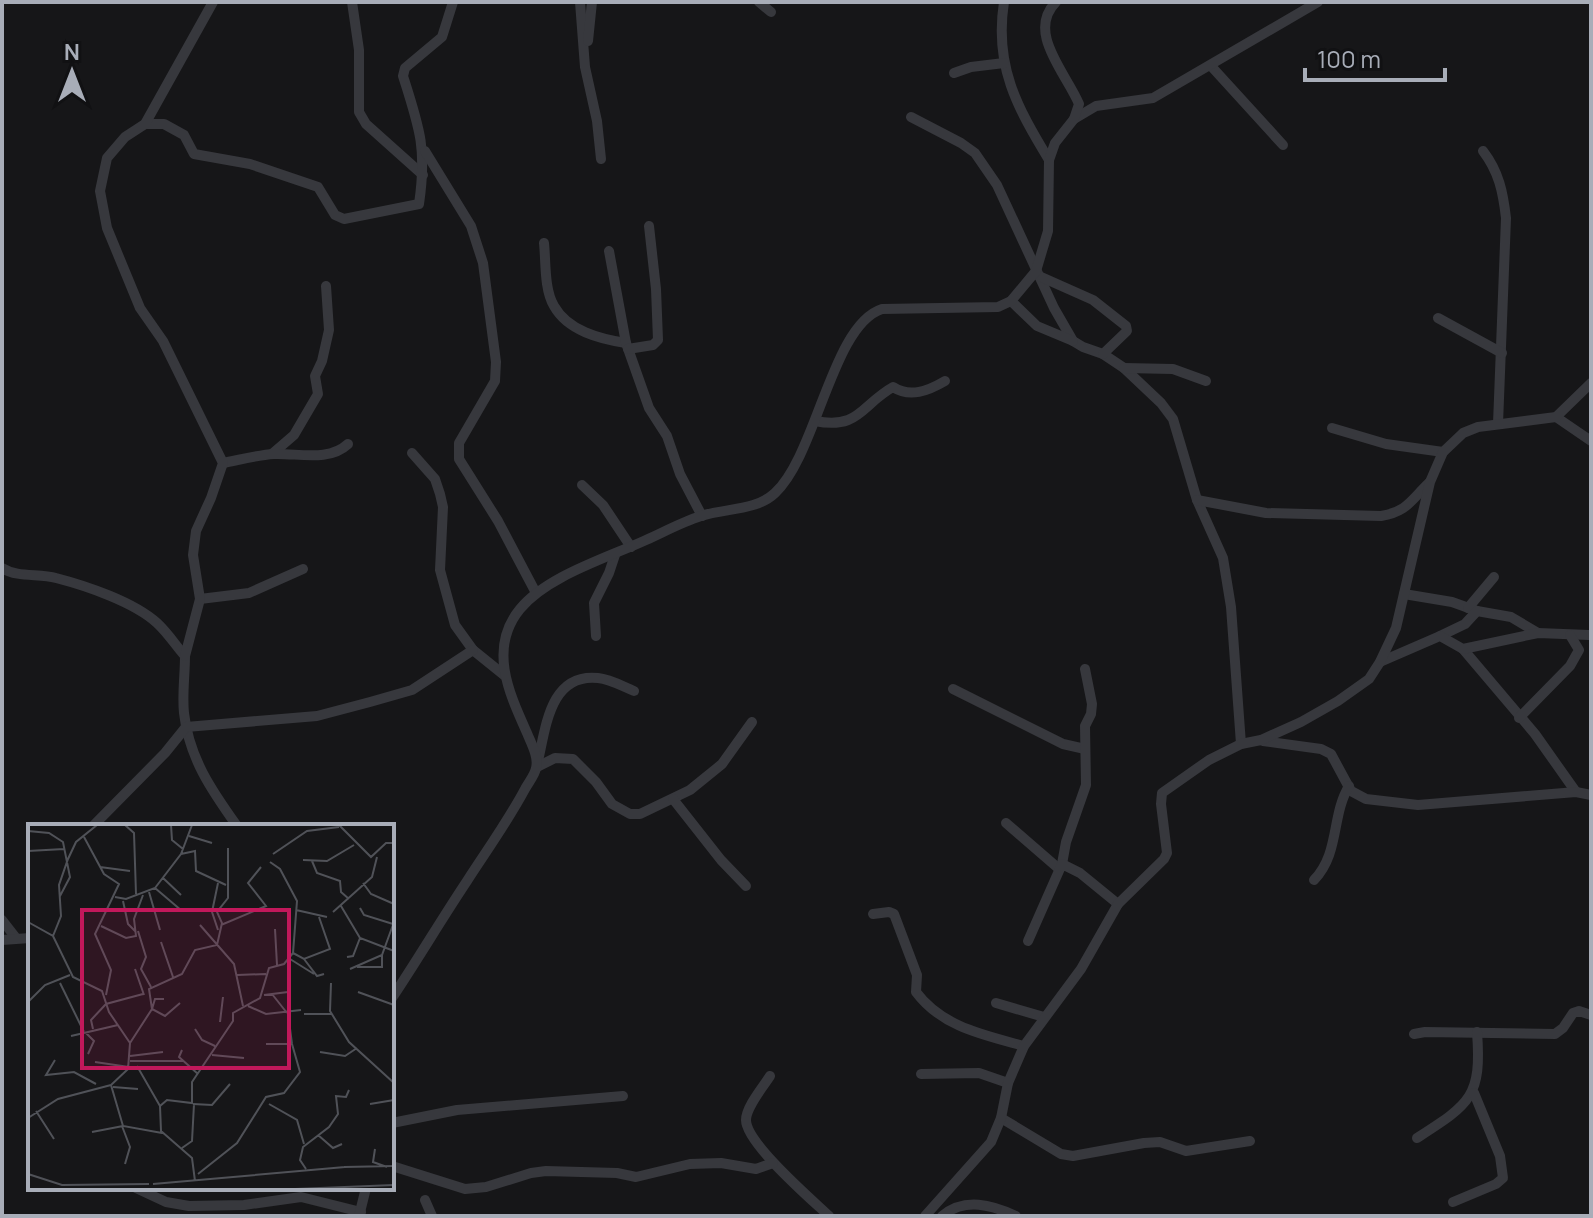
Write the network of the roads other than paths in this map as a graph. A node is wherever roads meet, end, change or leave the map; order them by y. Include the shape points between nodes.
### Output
1 (213, 2) edge
2 (352, 2) edge
3 (453, 2) edge
4 (580, 2) edge
5 (592, 2) edge
6 (759, 2) edge
7 (1004, 2) edge
8 (1056, 2) edge
9 (1318, 2) edge
10 (771, 12) dead end
11 (1004, 63) junction
12 (1211, 66) junction
13 (585, 67) junction
14 (954, 73) dead end
15 (911, 117) dead end
16 (1074, 119) junction
17 (145, 124) junction
18 (1283, 145) dead end
19 (424, 150) junction
20 (1483, 151) dead end
21 (601, 159) dead end
22 (1049, 160) junction
23 (423, 175) junction
24 (649, 226) dead end
25 (544, 243) dead end
26 (609, 251) dead end
27 (1037, 273) junction
28 (326, 286) dead end
29 (1011, 301) junction
30 (1438, 318) dead end
31 (1073, 341) junction
32 (627, 346) junction
33 (1502, 353) junction
34 (1103, 354) junction
35 (1124, 368) junction
36 (945, 381) dead end
37 (1206, 381) dead end
38 (1591, 383) edge
39 (1556, 417) junction
40 (815, 421) junction
41 (1498, 424) junction
42 (1332, 428) dead end
43 (1591, 441) edge
44 (348, 444) dead end
45 (1443, 452) junction
46 (412, 453) dead end
47 (272, 454) junction
48 (223, 463) junction
49 (1430, 482) junction
50 (582, 485) dead end
51 (1197, 500) junction
52 (702, 516) junction
53 (631, 547) junction
54 (615, 555) junction
55 (2, 568) edge
56 (303, 569) dead end
57 (1494, 577) dead end
58 (536, 593) junction
59 (1404, 594) junction
60 (200, 599) junction
61 (1473, 610) junction
62 (1538, 633) junction
63 (1570, 635) junction
64 (1589, 635) dead end
65 (596, 636) dead end
66 (1440, 636) junction
67 (1463, 649) junction
68 (473, 650) junction
69 (185, 656) junction
70 (1380, 662) junction
71 (1085, 669) dead end
72 (504, 675) junction
73 (953, 689) dead end
74 (634, 691) dead end
75 (1519, 718) junction
76 (752, 722) dead end
77 (186, 727) junction
78 (1261, 740) junction
79 (1241, 744) junction
80 (1085, 749) junction
81 (537, 767) junction
82 (1349, 786) junction
83 (1586, 797) edge
84 (673, 799) junction
85 (1006, 823) dead end
86 (95, 824) edge
87 (236, 824) edge
88 (1060, 866) junction
89 (1314, 880) dead end
90 (746, 886) dead end
91 (1118, 904) junction
92 (873, 914) dead end
93 (2, 920) edge
94 (16, 938) junction
95 (2, 940) edge
96 (1028, 941) dead end
97 (28, 942) edge
98 (394, 995) edge
99 (996, 1003) dead end
100 (1591, 1015) edge
101 (1044, 1017) junction
102 (1477, 1032) junction
103 (1414, 1034) dead end
104 (1024, 1046) junction
105 (921, 1074) dead end
106 (770, 1076) dead end
107 (1008, 1083) junction
108 (1474, 1093) junction
109 (623, 1096) dead end
110 (1001, 1118) junction
111 (394, 1123) edge
112 (1417, 1138) dead end
113 (1250, 1141) dead end
114 (773, 1163) junction
115 (394, 1167) edge
116 (140, 1190) edge
117 (366, 1190) edge
118 (425, 1200) dead end
119 (1453, 1202) dead end
120 (360, 1214) edge
121 (933, 1214) edge
122 (432, 1216) edge
123 (829, 1216) edge
124 (1016, 1216) edge

1 - 17 street
2 - 23 street via 359,112
3 - 19 street via 442,37 405,68 403,76
4 - 13 street
5 - 13 street
6 - 10 street
7 - 11 street
8 - 16 street via 1043,20 1046,41 1079,104
9 - 12 street
11 - 14 street
11 - 22 street via 1020,111
12 - 16 street via 1153,98 1096,106
12 - 18 street
13 - 21 street
15 - 27 street via 975,153 997,185
16 - 22 street
17 - 23 street via 164,124 184,135 194,154 250,164 318,187 335,215 344,219 419,204
17 - 48 street via 107,158 100,191 107,228 140,308 163,341
19 - 23 street
19 - 58 street via 471,226 483,263 496,362 495,381 459,443 459,459
20 - 33 street via 1503,189 1506,218
22 - 27 street via 1048,231
24 - 32 street via 658,340
25 - 32 street via 554,307 595,339
26 - 32 street
27 - 29 street
27 - 31 street
27 - 34 street via 1093,300 1126,326
28 - 47 street via 329,330 315,376 318,394 294,435
29 - 31 street via 1037,326
29 - 40 street via 982,309 872,312 842,354
30 - 33 street
31 - 34 street
32 - 52 street via 649,408
33 - 41 street
34 - 35 street
35 - 37 street via 1173,369
35 - 51 street via 1173,419
36 - 40 street via 918,392 893,387 850,420 833,425
38 - 39 street
39 - 41 street
39 - 43 street
40 - 52 street via 793,469 774,494 741,509
41 - 45 street via 1463,433
42 - 45 street via 1386,444
44 - 47 street via 325,455
45 - 49 street
46 - 68 street via 435,479 440,494 440,570 455,625
47 - 48 street
48 - 60 street via 196,531 193,555
49 - 51 street via 1406,508 1381,516 1266,513
49 - 59 street
50 - 53 street via 603,505
51 - 79 street via 1223,558
52 - 53 street
53 - 54 street
54 - 58 street
54 - 65 street via 594,603
55 - 69 street via 93,589 145,614
56 - 60 street via 249,593
57 - 61 street
58 - 72 street via 505,632
59 - 61 street
59 - 70 street
60 - 69 street
61 - 62 street via 1511,617
61 - 66 street via 1465,624
62 - 63 street
62 - 67 street
63 - 64 street
63 - 75 street via 1579,650 1570,666
66 - 67 street
66 - 70 street
67 - 75 street
68 - 72 street
68 - 77 street via 412,690 357,706 317,716
69 - 77 street
70 - 78 street via 1369,679 1338,701
71 - 80 street via 1092,704
72 - 81 street
73 - 80 street via 1063,744
74 - 81 street via 600,678 567,686 551,705
75 - 83 street
76 - 84 street via 722,764
77 - 86 street
77 - 87 street via 208,786
78 - 79 street
78 - 82 street via 1331,754
79 - 91 street via 1162,793 1167,853
80 - 88 street via 1086,785
81 - 84 street via 555,758 573,759 612,804 630,814 650,812
81 - 98 street
82 - 83 street via 1366,799 1418,805
82 - 89 street via 1331,855
84 - 90 street
85 - 88 street
88 - 91 street via 1080,873
88 - 96 street
91 - 101 street via 1065,994
92 - 104 street via 894,914 917,975 916,992 924,1003 958,1027
93 - 94 street
94 - 95 street
94 - 97 street
99 - 101 street
100 - 102 street via 1573,1013 1555,1034
101 - 104 street
102 - 103 street
102 - 108 street
104 - 107 street
105 - 107 street via 979,1073
106 - 114 street via 746,1121
107 - 110 street
108 - 112 street
108 - 119 street via 1500,1156 1503,1178
109 - 111 street via 457,1110
110 - 113 street via 1073,1156 1144,1143 1186,1151
110 - 121 street via 991,1142
114 - 115 street via 756,1169 690,1164 636,1177 546,1171 465,1189
114 - 123 street
116 - 120 street via 189,1206 301,1197
117 - 120 street
118 - 122 street
121 - 124 street via 978,1204

